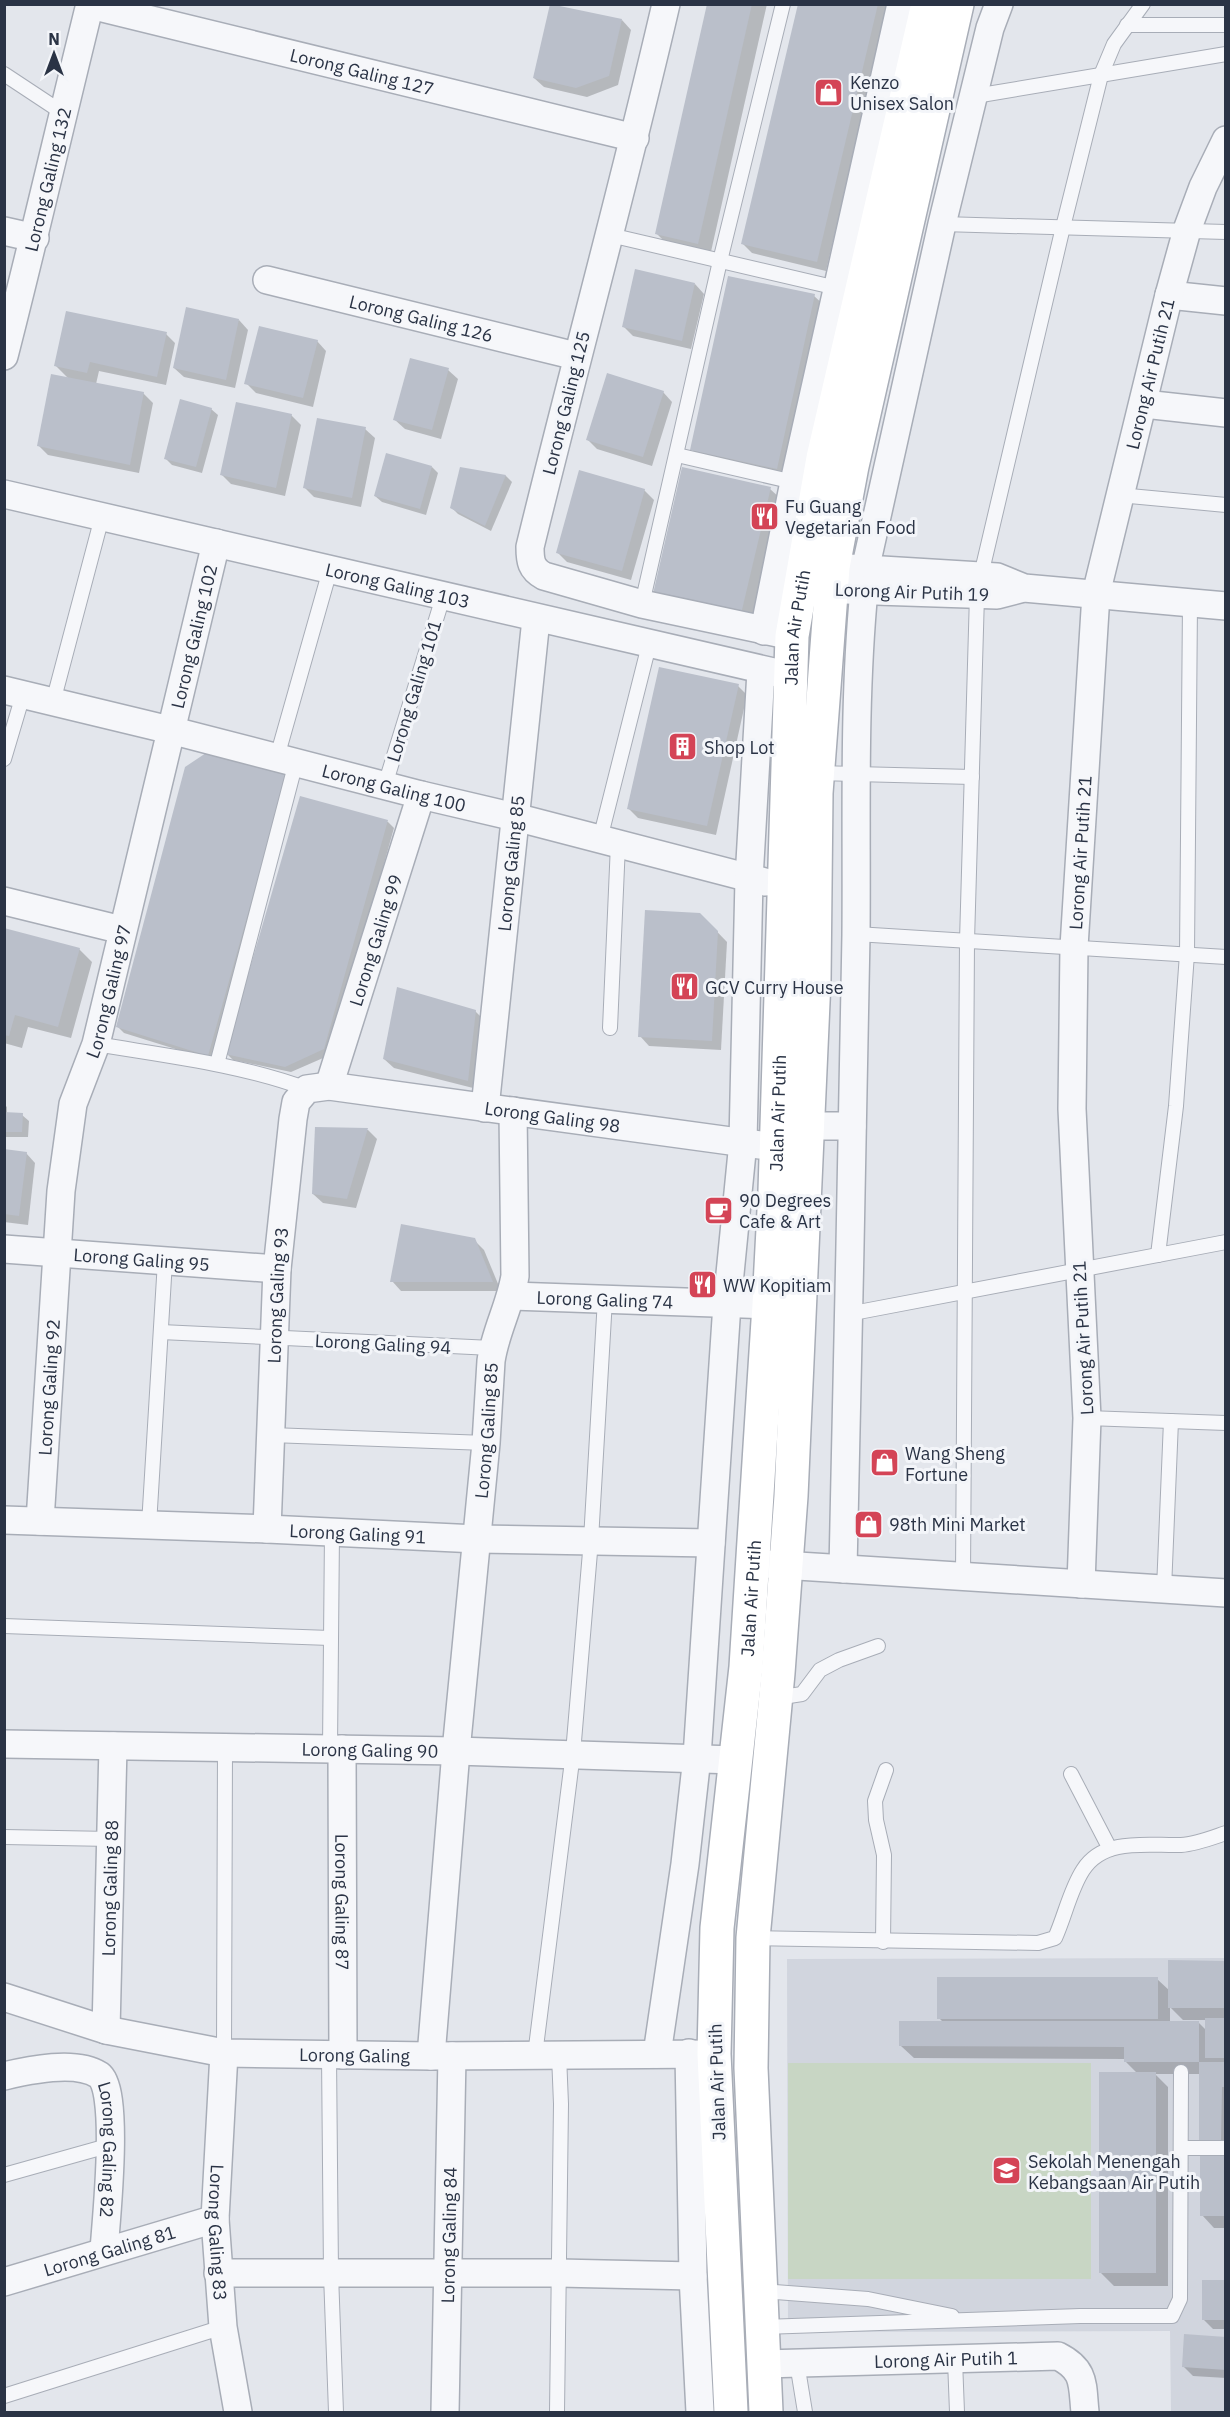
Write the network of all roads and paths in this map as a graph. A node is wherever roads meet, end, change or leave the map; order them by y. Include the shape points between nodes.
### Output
1 (666, 4) edge
2 (783, 4) edge
3 (901, 4) edge
4 (928, 4) edge
5 (957, 4) edge
6 (999, 4) edge
7 (1143, 4) edge
8 (90, 5) edge
9 (1126, 25) junction
10 (1226, 25) edge
11 (1226, 54) edge
12 (4, 74) edge
13 (1101, 75) junction
14 (975, 96) junction
15 (63, 113) junction
16 (635, 138) junction
17 (1226, 140) edge
18 (907, 221) junction
19 (942, 224) junction
20 (1063, 227) junction
21 (1187, 230) junction
22 (4, 231) edge
23 (1226, 232) edge
24 (610, 235) junction
25 (35, 238) junction
26 (720, 261) junction
27 (267, 280) dead end
28 (837, 288) junction
29 (1169, 296) junction
30 (1226, 301) edge
31 (6, 347) edge
32 (576, 356) junction
33 (1144, 404) junction
34 (1226, 413) edge
35 (677, 455) junction
36 (806, 484) junction
37 (4, 494) edge
38 (1119, 495) junction
39 (1226, 505) edge
40 (102, 517) junction
41 (216, 543) junction
42 (330, 570) junction
43 (817, 577) junction
44 (865, 580) junction
45 (979, 585) junction
46 (1096, 594) junction
47 (443, 597) junction
48 (1190, 603) junction
49 (642, 604) junction
50 (1226, 606) edge
51 (536, 619) junction
52 (778, 634) junction
53 (649, 645) junction
54 (775, 673) junction
55 (14, 692) edge
56 (53, 702) junction
57 (170, 730) junction
58 (4, 759) edge
59 (287, 760) junction
60 (817, 773) junction
61 (857, 774) junction
62 (972, 777) junction
63 (385, 785) junction
64 (421, 795) junction
65 (515, 817) junction
66 (609, 842) junction
67 (749, 879) junction
68 (783, 887) junction
69 (4, 901) edge
70 (122, 930) junction
71 (814, 931) junction
72 (856, 934) junction
73 (967, 941) junction
74 (1074, 947) junction
75 (1187, 954) junction
76 (1226, 957) edge
77 (610, 1028) dead end
78 (96, 1044) junction
79 (745, 1054) junction
80 (778, 1054) junction
81 (217, 1064) junction
82 (318, 1088) junction
83 (485, 1108) junction
84 (513, 1111) junction
85 (808, 1126) junction
86 (852, 1126) junction
87 (743, 1142) junction
88 (776, 1147) junction
89 (1226, 1242) edge
90 (4, 1249) edge
91 (56, 1253) junction
92 (1158, 1255) junction
93 (165, 1261) junction
94 (277, 1269) junction
95 (1080, 1270) junction
96 (965, 1292) junction
97 (512, 1296) junction
98 (605, 1299) junction
99 (727, 1304) junction
100 (769, 1305) junction
101 (848, 1314) junction
102 (160, 1332) junction
103 (274, 1339) junction
104 (492, 1348) junction
105 (1088, 1418) junction
106 (1171, 1421) junction
107 (1226, 1423) edge
108 (271, 1435) junction
109 (486, 1443) junction
110 (4, 1520) edge
111 (40, 1521) junction
112 (149, 1525) junction
113 (267, 1528) junction
114 (332, 1532) junction
115 (477, 1539) junction
116 (591, 1540) junction
117 (711, 1543) junction
118 (753, 1563) junction
119 (785, 1565) junction
120 (843, 1569) junction
121 (963, 1577) junction
122 (1081, 1584) junction
123 (1164, 1589) junction
124 (1226, 1593) edge
125 (4, 1626) edge
126 (330, 1638) junction
127 (878, 1646) dead end
128 (776, 1698) junction
129 (4, 1743) edge
130 (113, 1746) junction
131 (225, 1747) junction
132 (336, 1749) junction
133 (456, 1751) junction
134 (573, 1754) junction
135 (697, 1757) junction
136 (735, 1760) junction
137 (886, 1770) dead end
138 (1071, 1774) dead end
139 (1226, 1833) edge
140 (4, 1837) edge
141 (111, 1839) junction
142 (1110, 1849) junction
143 (753, 1938) junction
144 (883, 1942) junction
145 (4, 1997) edge
146 (106, 2030) junction
147 (225, 2053) junction
148 (657, 2054) junction
149 (701, 2054) junction
150 (336, 2055) junction
151 (547, 2055) junction
152 (441, 2056) junction
153 (1181, 2073) dead end
154 (4, 2076) edge
155 (111, 2145) junction
156 (1181, 2148) junction
157 (1226, 2148) edge
158 (4, 2175) edge
159 (214, 2219) junction
160 (104, 2250) junction
161 (218, 2273) junction
162 (449, 2273) junction
163 (560, 2273) junction
164 (331, 2274) junction
165 (693, 2276) junction
166 (4, 2282) edge
167 (761, 2291) junction
168 (966, 2320) junction
169 (223, 2328) junction
170 (763, 2328) junction
171 (955, 2360) junction
172 (797, 2363) junction
173 (764, 2364) junction
174 (4, 2396) edge
175 (238, 2412) edge
176 (336, 2412) edge
177 (445, 2412) edge
178 (557, 2412) edge
179 (699, 2412) edge
180 (731, 2412) edge
181 (766, 2412) edge
182 (805, 2412) edge
183 (957, 2412) edge
184 (1085, 2412) edge

1 - 16 street, Lorong Galing 125
2 - 26 lane
3 - 28 street
4 - 36 street, Jalan Air Putih via 845,355
5 - 18 street, Jalan Air Putih
6 - 14 street
7 - 9 lane
8 - 15 street, Lorong Galing 132
8 - 16 street, Lorong Galing 127
9 - 10 lane
9 - 13 lane via 1113,44
11 - 13 lane
12 - 15 lane
13 - 14 lane
13 - 20 lane
14 - 19 street
15 - 25 street, Lorong Galing 132
16 - 24 street, Lorong Galing 125
17 - 21 street, Lorong Air Putih 21
18 - 19 street
18 - 43 street, Jalan Air Putih via 855,454
19 - 20 lane
19 - 44 street
20 - 21 lane
20 - 45 lane
21 - 23 lane
21 - 29 street, Lorong Air Putih 21
22 - 25 street
24 - 26 lane
24 - 32 street, Lorong Galing 125
25 - 31 street, Lorong Galing 132
26 - 28 lane
26 - 35 lane
27 - 32 street, Lorong Galing 126
28 - 36 street
29 - 30 street
29 - 33 street, Lorong Air Putih 21
32 - 49 street, Lorong Galing 125 via 530,559 544,576
33 - 34 street
33 - 38 street, Lorong Air Putih 21
35 - 36 lane
35 - 49 lane
36 - 43 street, Jalan Air Putih
36 - 52 street
37 - 40 street, Lorong Galing 103
38 - 39 lane
38 - 46 street, Lorong Air Putih 21
40 - 41 street, Lorong Galing 103
40 - 56 lane
41 - 42 street, Lorong Galing 103
41 - 57 street, Lorong Galing 102
42 - 47 street, Lorong Galing 103
42 - 59 lane
43 - 44 street, Lorong Air Putih 19
43 - 52 street, Jalan Air Putih
43 - 60 street, Jalan Air Putih
44 - 45 street, Lorong Air Putih 19
44 - 61 street
45 - 46 street, Lorong Air Putih 19 via 997,595 1024,588
45 - 62 lane
46 - 48 street, Lorong Air Putih 19
46 - 74 street, Lorong Air Putih 21
47 - 51 street, Lorong Galing 103
47 - 63 lane, Lorong Galing 101
48 - 50 street, Lorong Air Putih 19
48 - 75 lane
49 - 52 street, Lorong Galing 125
51 - 53 street, Lorong Galing 103
51 - 65 street, Lorong Galing 85
52 - 54 street, Jalan Air Putih
53 - 54 street, Lorong Galing 103
53 - 66 lane
54 - 67 street
54 - 68 street, Jalan Air Putih
55 - 56 street, Lorong Galing 100
55 - 58 lane
56 - 57 street, Lorong Galing 100
57 - 59 street, Lorong Galing 100
57 - 70 street, Lorong Galing 97
59 - 63 street, Lorong Galing 100
59 - 81 lane
60 - 61 lane
60 - 71 street, Jalan Air Putih
61 - 62 lane
61 - 72 street
62 - 73 lane
63 - 64 street, Lorong Galing 100
64 - 65 street, Lorong Galing 100
64 - 82 street, Lorong Galing 99
65 - 66 street, Lorong Galing 100
65 - 83 street, Lorong Galing 85
66 - 67 street, Lorong Galing 100
66 - 77 lane
67 - 68 street, Lorong Galing 100
67 - 79 street
68 - 80 street, Jalan Air Putih
69 - 70 street
70 - 78 street, Lorong Galing 97
71 - 72 street
71 - 85 street, Jalan Air Putih
72 - 73 lane
72 - 86 street
73 - 74 lane
73 - 96 lane
74 - 75 lane
74 - 95 street, Lorong Air Putih 21 via 1072,1109
75 - 76 lane
75 - 92 lane via 1176,1106
78 - 81 lane
78 - 91 street, Lorong Galing 97 via 73,1104
79 - 80 street
79 - 87 street
80 - 88 street, Jalan Air Putih
81 - 82 lane
82 - 83 street, Lorong Galing 98
82 - 94 street, Lorong Galing 93 via 296,1102
83 - 84 street, Lorong Galing 98
84 - 87 street, Lorong Galing 98
84 - 97 street, Lorong Galing 85 via 516,1252
85 - 86 street
85 - 119 street, Jalan Air Putih
86 - 101 street
87 - 88 street, Lorong Galing 98
87 - 99 street
88 - 100 street, Jalan Air Putih
89 - 92 lane
90 - 91 street, Lorong Galing 95
91 - 93 street, Lorong Galing 95
91 - 111 street, Lorong Galing 92
92 - 95 lane
93 - 94 street, Lorong Galing 95
93 - 102 lane
94 - 103 street, Lorong Galing 93
95 - 96 lane
95 - 105 street, Lorong Air Putih 21
96 - 101 lane
96 - 121 lane
97 - 98 street, Lorong Galing 74
97 - 104 street, Lorong Galing 85
98 - 99 street, Lorong Galing 74
98 - 116 lane
99 - 100 street, Lorong Galing 74
99 - 117 street
100 - 118 street, Jalan Air Putih
101 - 120 street
102 - 103 lane, Lorong Galing 94
102 - 112 lane
103 - 104 lane, Lorong Galing 94
103 - 108 street, Lorong Galing 93
104 - 109 street, Lorong Galing 85
105 - 106 lane
105 - 122 street, Lorong Air Putih 21
106 - 107 lane
106 - 123 lane
108 - 109 lane
108 - 113 street, Lorong Galing 93
109 - 115 street, Lorong Galing 85
110 - 111 street, Lorong Galing 91
111 - 112 street, Lorong Galing 91
112 - 113 street, Lorong Galing 91
113 - 114 street, Lorong Galing 91
114 - 115 street, Lorong Galing 91
114 - 126 lane
115 - 116 street, Lorong Galing 91
115 - 133 street, Lorong Galing 85
116 - 117 street, Lorong Galing 91
116 - 134 lane
117 - 135 street
118 - 119 street
118 - 136 street, Jalan Air Putih
119 - 120 street
119 - 128 street, Jalan Air Putih
120 - 121 street
121 - 122 street
122 - 123 street
123 - 124 street
125 - 126 lane
126 - 132 lane
127 - 128 lane via 820,1670 802,1694
128 - 143 street, Jalan Air Putih
129 - 130 street, Lorong Galing 90
130 - 131 street, Lorong Galing 90
130 - 141 street, Lorong Galing 88
131 - 132 street, Lorong Galing 90
131 - 147 lane
132 - 133 street, Lorong Galing 90
132 - 150 street, Lorong Galing 87
133 - 134 street, Lorong Galing 90
133 - 152 street, Lorong Galing 84
134 - 135 street, Lorong Galing 90
134 - 151 lane
135 - 136 street, Lorong Galing 90
135 - 148 street
136 - 149 street, Jalan Air Putih
137 - 144 lane via 875,1801 884,1855
138 - 142 lane
139 - 142 lane via 1189,1844
140 - 141 lane
141 - 146 street, Lorong Galing 88
142 - 144 lane via 1094,1856 1084,1869 1055,1938 1048,1941
143 - 144 lane
143 - 167 street, Jalan Air Putih via 751,2068
145 - 146 street, Lorong Galing
146 - 147 street, Lorong Galing
147 - 150 street, Lorong Galing
147 - 159 street, Lorong Galing 83
148 - 149 street, Lorong Galing
148 - 151 street, Lorong Galing
149 - 165 street
149 - 180 street, Jalan Air Putih
150 - 152 street, Lorong Galing
150 - 164 lane
151 - 152 street, Lorong Galing
151 - 163 lane
152 - 162 street, Lorong Galing 84
153 - 156 lane
154 - 155 street, Lorong Galing 82 via 46,2067 89,2071 100,2076 109,2100
155 - 158 lane
155 - 160 street, Lorong Galing 82
156 - 157 lane
156 - 168 lane via 1180,2298 1172,2316
159 - 160 street, Lorong Galing 81
159 - 161 street, Lorong Galing 83
160 - 166 street, Lorong Galing 81
161 - 164 street
161 - 169 street, Lorong Galing 83
162 - 163 street
162 - 164 street
162 - 177 street, Lorong Galing 84
163 - 165 street
163 - 178 lane
164 - 176 lane
165 - 179 street
167 - 168 lane via 868,2298
167 - 170 street, Jalan Air Putih
168 - 170 lane
169 - 174 lane
169 - 175 street, Lorong Galing 83
170 - 173 street, Jalan Air Putih
171 - 172 street, Lorong Air Putih 1
171 - 183 lane
171 - 184 street, Lorong Air Putih 1 via 1058,2356 1081,2373
172 - 173 street, Lorong Air Putih 1
172 - 182 lane
173 - 181 street, Jalan Air Putih

